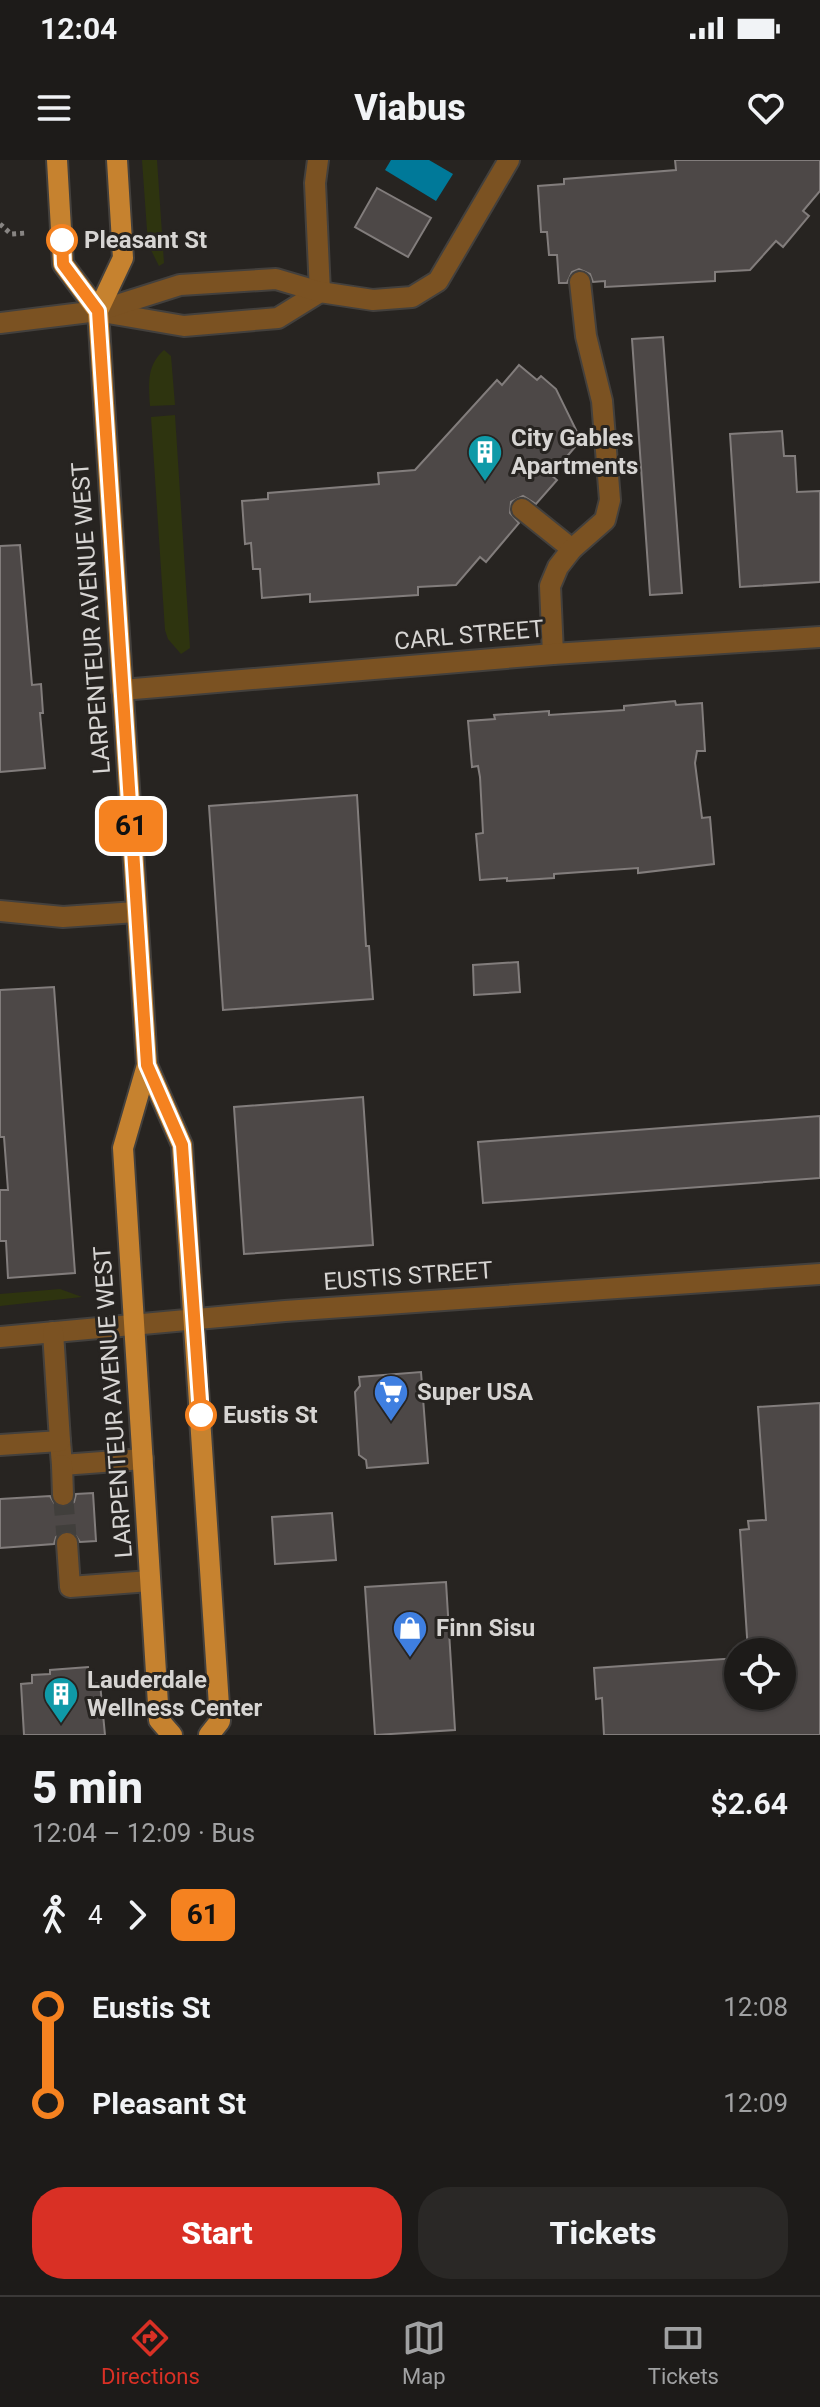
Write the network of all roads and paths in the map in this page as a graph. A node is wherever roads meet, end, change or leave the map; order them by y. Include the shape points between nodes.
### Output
1 (57, 160) edge
2 (117, 160) edge
3 (318, 160) edge
4 (509, 160) edge
5 (0, 224) edge
6 (26, 233) dead end
7 (580, 282) dead end
8 (320, 292) junction
9 (98, 311) junction
10 (0, 323) edge
11 (522, 509) dead end
12 (572, 549) junction
13 (820, 637) edge
14 (553, 654) junction
15 (122, 690) junction
16 (0, 911) edge
17 (136, 912) junction
18 (147, 1065) junction
19 (820, 1274) edge
20 (194, 1319) junction
21 (134, 1324) junction
22 (53, 1332) junction
23 (0, 1337) edge
24 (60, 1441) junction
25 (0, 1445) edge
26 (143, 1459) junction
27 (62, 1465) junction
28 (63, 1495) tunnel mouth
29 (67, 1543) tunnel mouth
30 (150, 1581) junction
31 (172, 1735) edge
32 (209, 1735) edge

1 - 9 main road via 63,264
2 - 9 main road, LARPENTEUR AVENUE WEST via 123,258
3 - 8 street
4 - 8 street via 438,281 412,297 373,300
5 - 6 path via 11,234
7 - 12 street via 602,401 610,500 605,520
8 - 9 street via 276,279 180,285
8 - 9 street via 278,318 184,326
9 - 10 street
9 - 15 main road, LARPENTEUR AVENUE WEST
11 - 12 street
12 - 14 street via 550,586
13 - 14 street, CARL STREET
14 - 15 street, CARL STREET
15 - 17 main road, LARPENTEUR AVENUE WEST
16 - 17 street via 63,917
17 - 18 main road, LARPENTEUR AVENUE WEST
18 - 20 main road, LARPENTEUR AVENUE WEST via 182,1145
18 - 21 main road, LARPENTEUR AVENUE WEST via 123,1148
19 - 20 street, EUSTIS STREET
20 - 21 street, EUSTIS STREET
20 - 32 main road, LARPENTEUR AVENUE WEST via 220,1721
21 - 22 street, EUSTIS STREET
21 - 26 main road, LARPENTEUR AVENUE WEST
22 - 23 street, EUSTIS STREET
22 - 24 street
24 - 25 street
24 - 27 street
26 - 27 street
26 - 30 main road, LARPENTEUR AVENUE WEST
27 - 28 street
29 - 30 street via 70,1587
30 - 31 main road, LARPENTEUR AVENUE WEST via 159,1720

